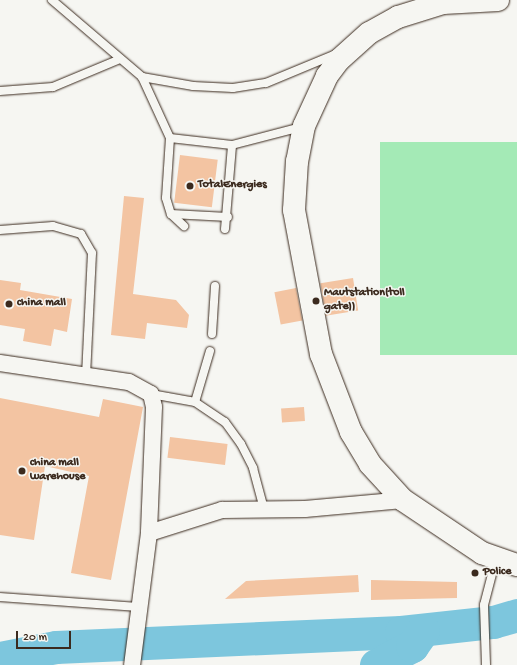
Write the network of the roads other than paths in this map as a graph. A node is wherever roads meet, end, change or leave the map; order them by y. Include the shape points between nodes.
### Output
1 (52, 0) edge
2 (498, 0) edge
3 (354, 46) junction
4 (120, 60) junction
5 (142, 77) junction
6 (0, 91) edge
7 (304, 126) junction
8 (170, 138) junction
9 (232, 145) junction
10 (171, 214) junction
11 (228, 217) junction
12 (184, 226) dead end
13 (225, 229) dead end
14 (0, 230) edge
15 (215, 286) dead end
16 (212, 334) dead end
17 (210, 351) dead end
18 (0, 363) edge
19 (86, 374) junction
20 (151, 394) junction
21 (195, 402) junction
22 (403, 500) junction
23 (264, 509) junction
24 (149, 533) junction
25 (496, 558) junction
26 (517, 565) edge
27 (0, 597) edge
28 (138, 607) junction
29 (132, 665) edge
30 (486, 665) edge

1 - 4 lane
2 - 3 highway via 443,3 416,10 384,23
3 - 5 lane via 266,83 233,88 193,86
3 - 7 highway via 327,76
4 - 5 lane
4 - 6 lane via 53,88
5 - 8 lane
7 - 9 lane
7 - 22 highway via 296,161 294,210 322,354 350,432 370,464
8 - 9 lane
8 - 10 lane via 166,198
9 - 11 lane
10 - 11 lane
10 - 12 lane
11 - 13 lane
14 - 19 lane via 53,226 81,234 92,253
15 - 16 lane
17 - 21 lane
18 - 19 street
19 - 20 street via 129,382
20 - 21 lane
20 - 24 street via 154,407
21 - 23 lane via 225,422 241,444 253,468
22 - 23 street
22 - 25 highway via 482,553
23 - 24 street via 222,510
24 - 28 street
25 - 26 highway
25 - 30 lane via 484,605
27 - 28 lane
28 - 29 street

